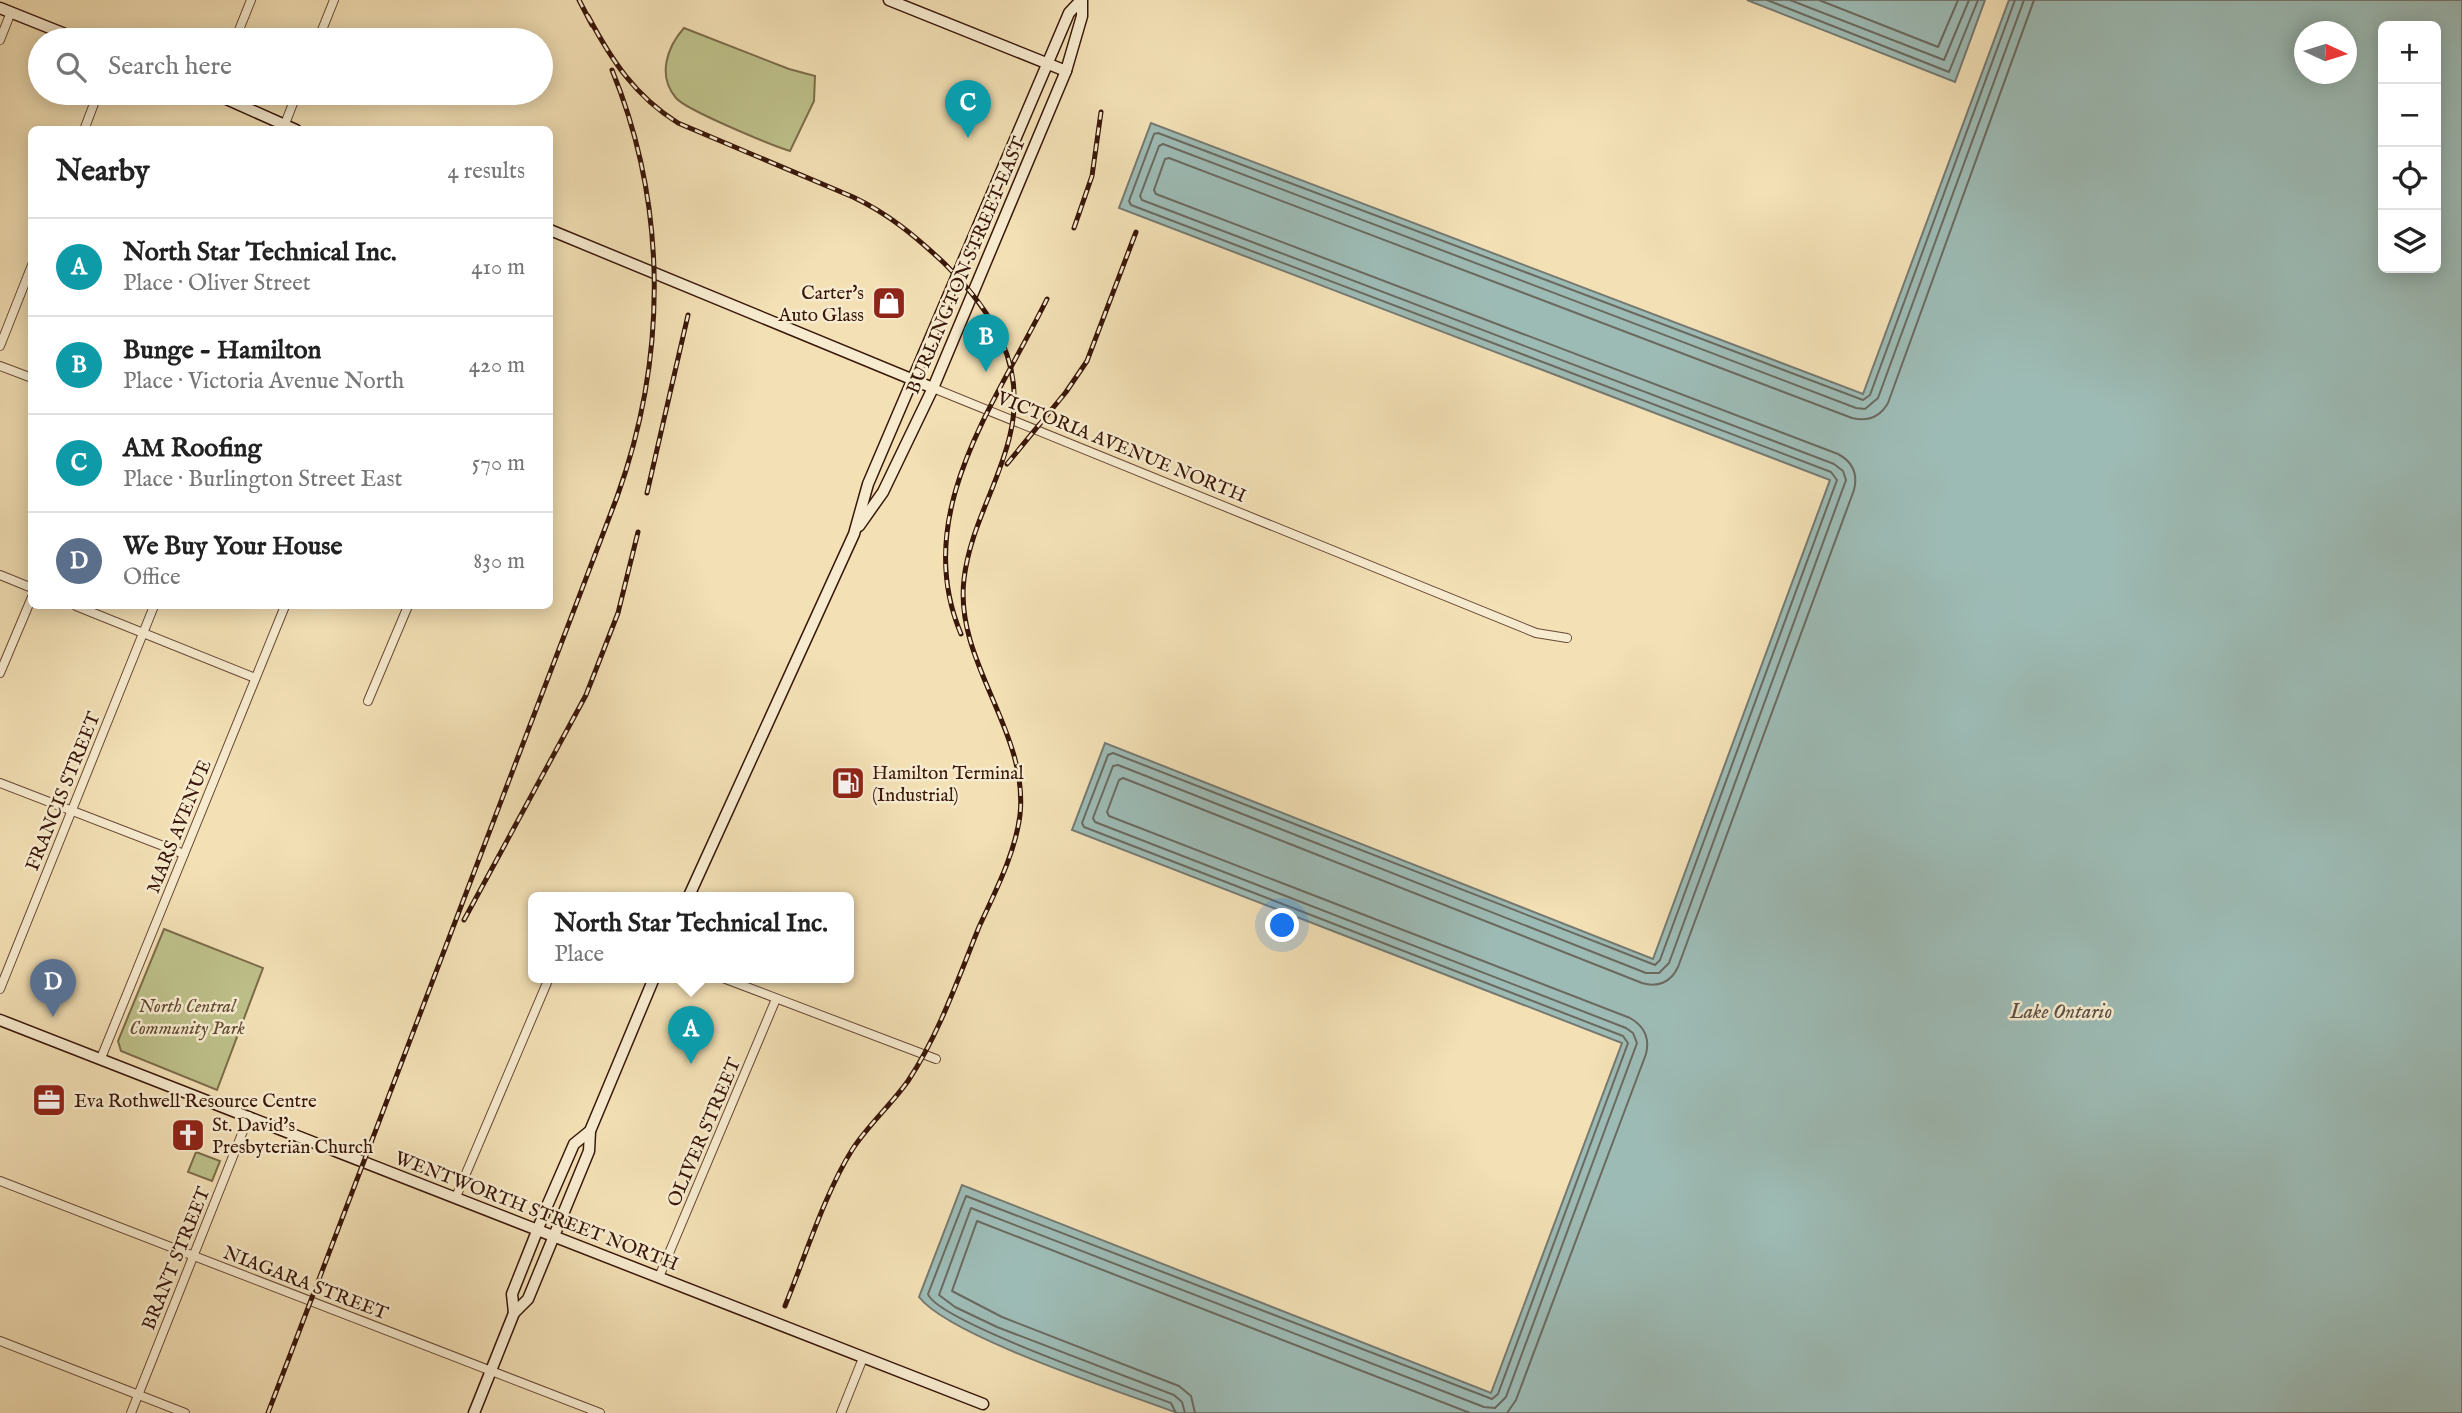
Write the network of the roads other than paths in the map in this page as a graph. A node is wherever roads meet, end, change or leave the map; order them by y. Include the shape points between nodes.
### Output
1 (251, 0) edge
2 (334, 0) edge
3 (889, 0) edge
4 (1081, 0) edge
5 (6, 10) edge
6 (50, 28) edge
7 (239, 28) edge
8 (323, 28) edge
9 (0, 40) edge
10 (1048, 66) junction
11 (1066, 71) junction
12 (94, 105) edge
13 (238, 105) edge
14 (292, 105) edge
15 (86, 126) edge
16 (282, 126) edge
17 (284, 126) edge
18 (553, 231) edge
19 (28, 282) edge
20 (0, 346) edge
21 (0, 366) edge
22 (28, 376) edge
23 (914, 381) junction
24 (933, 388) junction
25 (854, 534) junction
26 (0, 575) edge
27 (28, 586) edge
28 (28, 607) edge
29 (83, 609) edge
30 (153, 609) edge
31 (284, 609) edge
32 (407, 609) edge
33 (143, 633) junction
34 (1567, 638) dead end
35 (0, 674) edge
36 (256, 678) junction
37 (368, 701) dead end
38 (0, 783) edge
39 (72, 810) junction
40 (184, 853) junction
41 (691, 892) edge
42 (547, 983) edge
43 (652, 983) edge
44 (736, 983) edge
45 (0, 989) edge
46 (776, 999) junction
47 (0, 1020) edge
48 (101, 1058) junction
49 (936, 1059) dead end
50 (249, 1115) junction
51 (590, 1131) junction
52 (0, 1181) edge
53 (456, 1196) junction
54 (538, 1229) junction
55 (554, 1235) junction
56 (193, 1255) junction
57 (659, 1277) junction
58 (514, 1313) junction
59 (0, 1340) edge
60 (863, 1357) junction
61 (491, 1371) junction
62 (138, 1395) junction
63 (983, 1404) dead end
64 (131, 1413) edge
65 (185, 1413) edge
66 (474, 1413) edge
67 (600, 1413) edge
68 (841, 1413) edge

1 - 7 street
2 - 8 street
3 - 10 main road
4 - 10 main road, BURLINGTON STREET EAST via 1069,13
4 - 11 main road, BURLINGTON STREET EAST via 1082,16
5 - 6 main road
5 - 9 street
10 - 11 main road
10 - 23 main road, BURLINGTON STREET EAST
11 - 24 main road, BURLINGTON STREET EAST
12 - 15 street
13 - 16 main road
14 - 17 street
18 - 23 main road, VICTORIA AVENUE NORTH
19 - 20 street
21 - 22 street
23 - 24 main road, VICTORIA AVENUE NORTH
23 - 25 main road, BURLINGTON STREET EAST via 868,484
24 - 25 main road, BURLINGTON STREET EAST via 883,492
24 - 34 street, VICTORIA AVENUE NORTH via 1536,633
25 - 41 main road, BURLINGTON STREET EAST
26 - 27 street
28 - 35 street
29 - 33 street
30 - 33 street, FRANCIS STREET
31 - 36 street, MARS AVENUE
32 - 37 street
33 - 36 street
33 - 39 street, FRANCIS STREET
36 - 40 street, MARS AVENUE
38 - 39 street
39 - 40 street
39 - 45 street, FRANCIS STREET
40 - 48 street, MARS AVENUE
42 - 53 street
43 - 51 main road
44 - 46 street
46 - 49 street
46 - 57 street, OLIVER STREET
47 - 48 main road, WENTWORTH STREET NORTH
48 - 50 main road, WENTWORTH STREET NORTH
50 - 53 main road, WENTWORTH STREET NORTH
50 - 56 street, BRANT STREET
51 - 54 main road via 574,1144
51 - 55 main road via 589,1151
52 - 56 street, NIAGARA STREET
53 - 54 main road, WENTWORTH STREET NORTH
54 - 55 main road, WENTWORTH STREET NORTH
54 - 58 main road via 512,1294
55 - 57 main road, WENTWORTH STREET NORTH
55 - 58 main road via 528,1299
56 - 61 street, NIAGARA STREET
56 - 62 street, BRANT STREET
57 - 60 main road, WENTWORTH STREET NORTH
58 - 61 main road
59 - 62 street
60 - 63 main road, WENTWORTH STREET NORTH
60 - 68 street
61 - 66 main road
61 - 67 street, NIAGARA STREET
62 - 64 street, BRANT STREET
62 - 65 street

